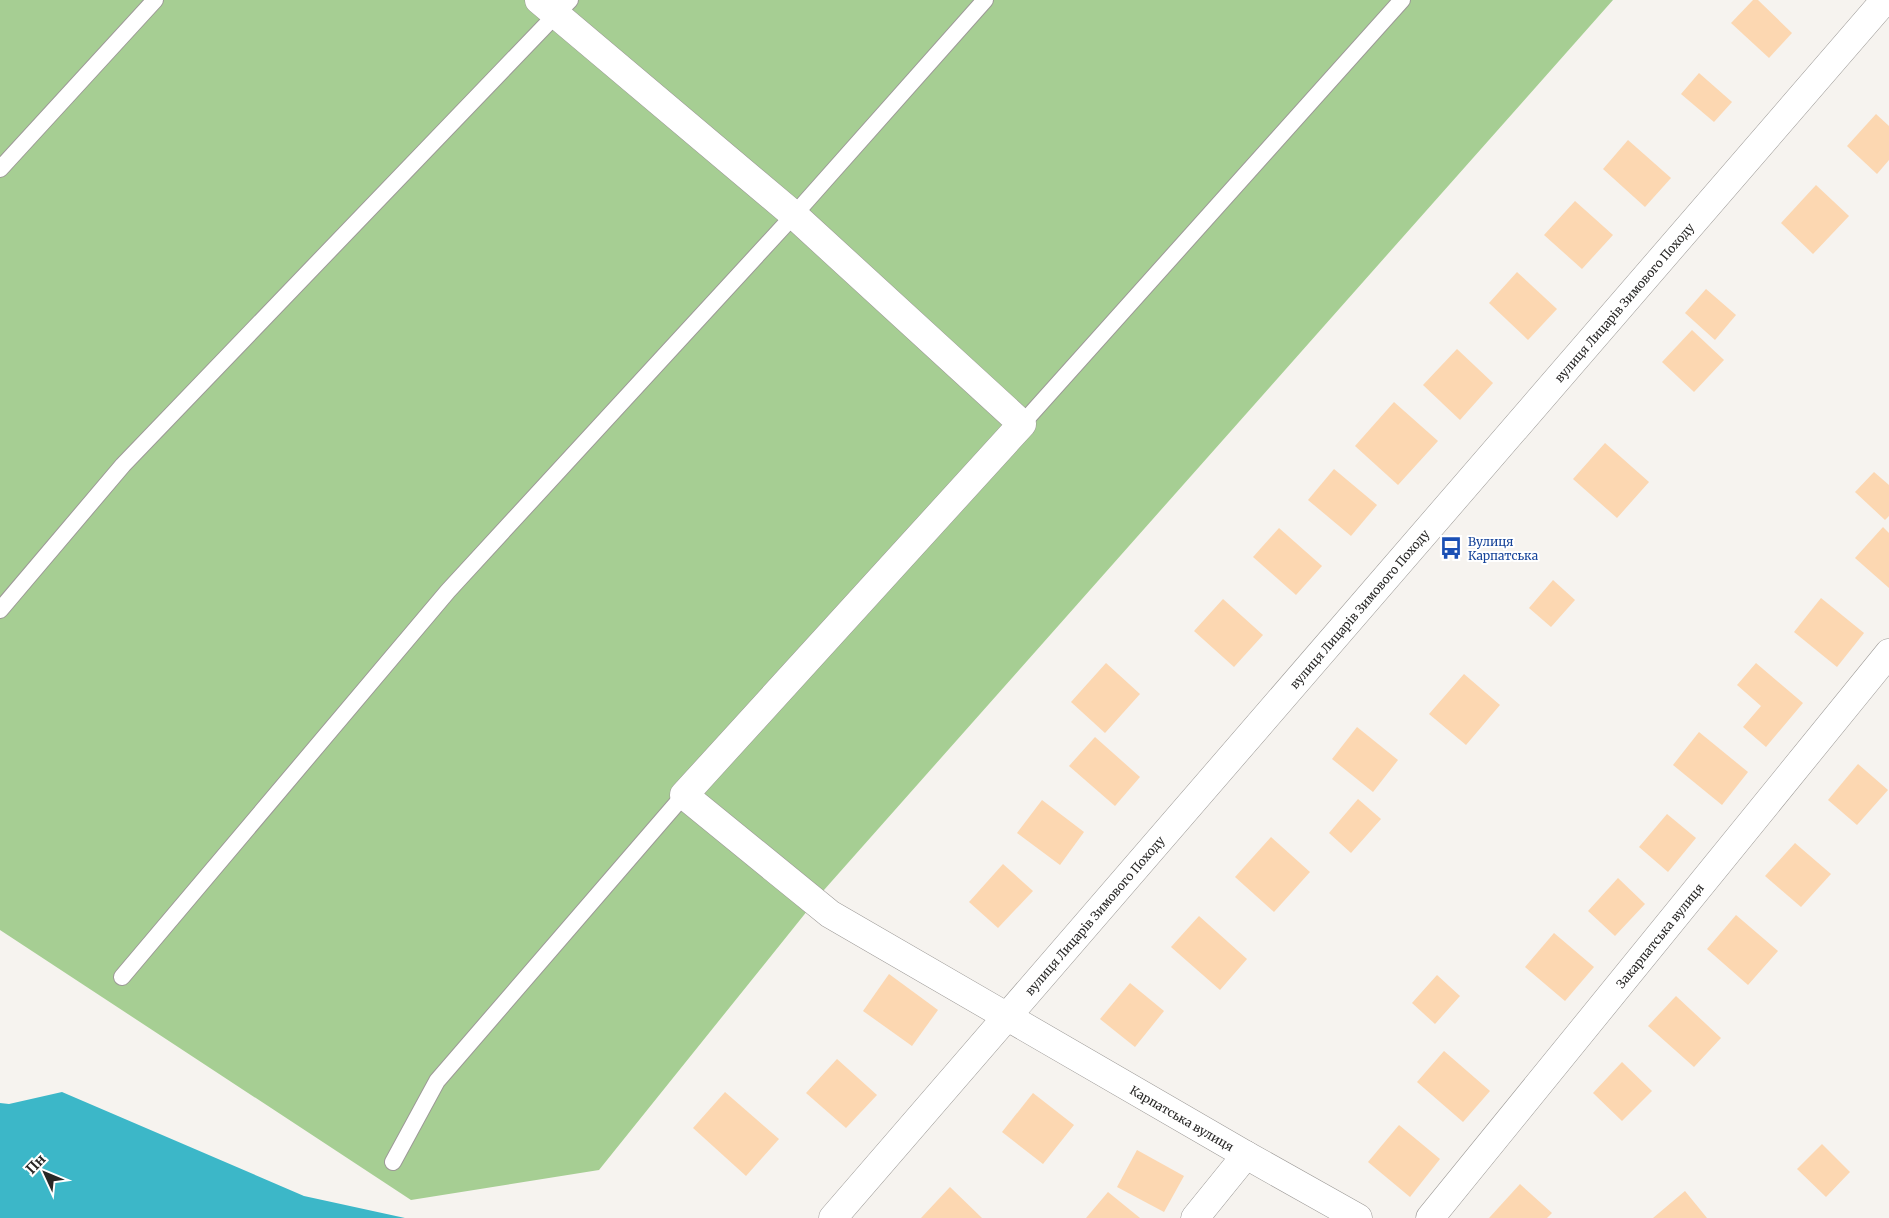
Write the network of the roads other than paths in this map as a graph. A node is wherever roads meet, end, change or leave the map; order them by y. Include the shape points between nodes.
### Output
1 (155, 0) edge
2 (985, 0) edge
3 (1402, 0) edge
4 (1884, 0) edge
5 (555, 5) edge
6 (0, 169) edge
7 (794, 215) junction
8 (1022, 424) junction
9 (0, 610) edge
10 (1889, 653) edge
11 (684, 795) junction
12 (122, 977) dead end
13 (1008, 1017) junction
14 (1246, 1156) junction
15 (393, 1162) dead end
16 (833, 1218) edge
17 (1195, 1218) edge
18 (1358, 1218) edge
19 (1430, 1218) edge

1 - 6 lane
2 - 7 lane
3 - 8 lane
4 - 13 street, вулиця Лицарів Зимового Походу
5 - 7 street
5 - 9 lane via 123,465
7 - 8 street
7 - 12 lane via 448,591
8 - 11 street
10 - 19 street, Закарпатська вулиця
11 - 13 street, Карпатська вулиця via 830,914
11 - 15 lane via 437,1081
13 - 14 street, Карпатська вулиця
13 - 16 street, вулиця Лицарів Зимового Походу
14 - 17 street
14 - 18 street, Карпатська вулиця

